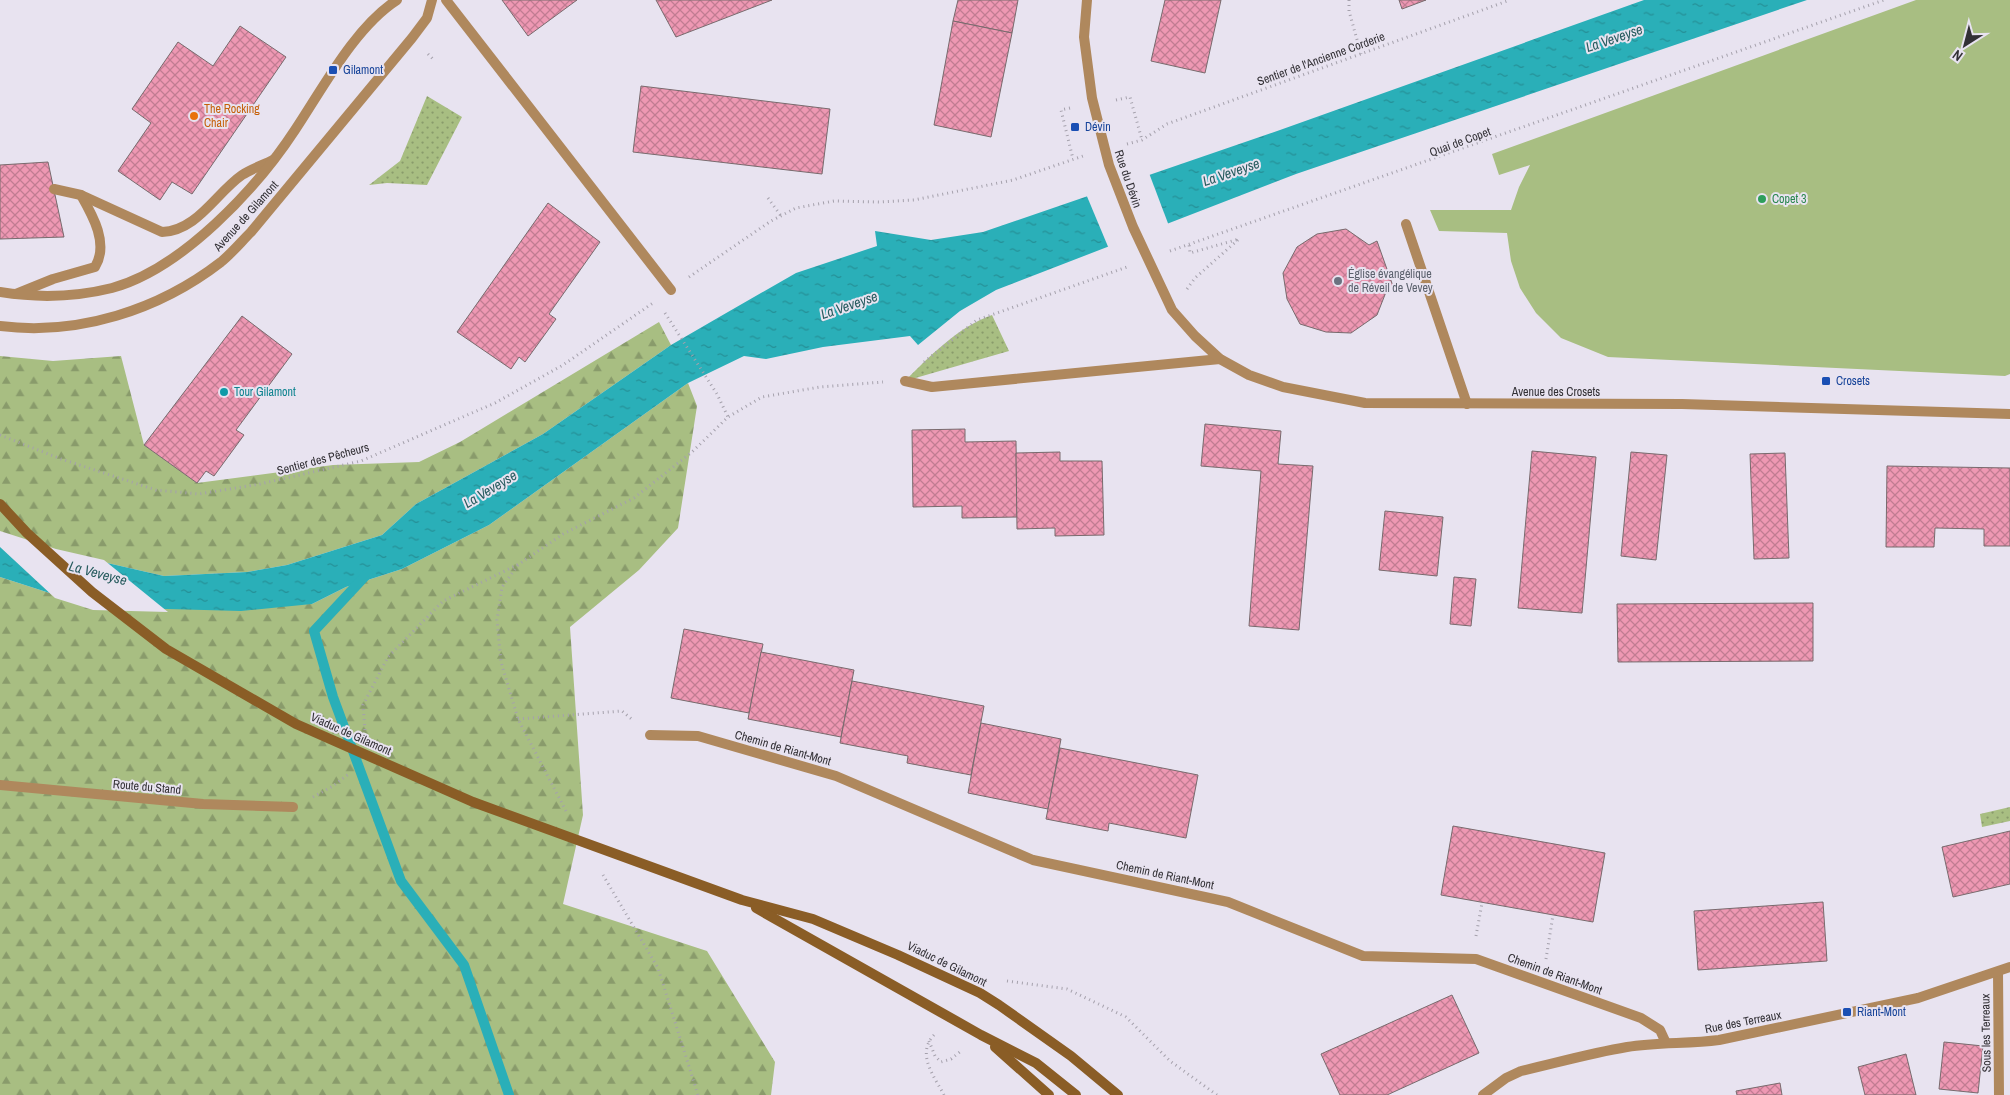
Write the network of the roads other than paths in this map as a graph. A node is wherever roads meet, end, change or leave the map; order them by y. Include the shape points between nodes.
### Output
1 (397, 0) edge
2 (432, 0) edge
3 (446, 0) edge
4 (1087, 0) edge
5 (274, 160) junction
6 (54, 189) dead end
7 (81, 195) junction
8 (1406, 224) dead end
9 (1154, 273) joint
10 (671, 290) road end
11 (0, 292) edge
12 (16, 294) junction
13 (0, 326) edge
14 (1220, 359) junction
15 (905, 381) dead end
16 (1467, 404) junction
17 (2010, 414) edge
18 (0, 504) edge
19 (650, 735) dead end
20 (0, 785) edge
21 (293, 807) road end
22 (742, 900) junction
23 (2010, 967) edge
24 (1998, 972) junction
25 (981, 1035) junction
26 (1666, 1043) junction
27 (1049, 1095) edge
28 (1076, 1095) edge
29 (1118, 1095) edge
30 (1483, 1095) edge
31 (2000, 1095) edge

1 - 5 street, Avenue de Gilamont via 384,9 342,58
2 - 13 street, Avenue de Gilamont via 427,18 412,38 263,217 221,262 152,303 116,318 68,326 24,329
3 - 10 street
4 - 9 street, Rue du Dévin via 1084,37 1087,70 1102,137 1118,192
5 - 7 street via 243,175 199,216 172,232 162,232
5 - 12 street, Avenue de Gilamont via 226,215 170,259 141,276 114,288 66,296
6 - 7 street
7 - 12 street via 97,228 101,245 96,267
8 - 16 street
9 - 14 street, Avenue des Crosets via 1172,310
11 - 12 street, Avenue de Gilamont
14 - 15 street via 932,387
14 - 16 street, Avenue des Crosets via 1249,375 1316,395 1365,403
16 - 17 street, Avenue des Crosets via 1682,404
18 - 22 main road, Viaduc de Gilamont via 92,592 166,649 296,724 473,802
19 - 26 street, Chemin de Riant-Mont via 698,736 836,776 1033,860 1228,902 1363,956 1476,959 1641,1018 1660,1030
20 - 21 street, Route du Stand via 203,804
22 - 25 main road, Viaduc de Gilamont
22 - 29 main road, Viaduc de Gilamont via 813,919 980,993 1071,1056
23 - 24 street, Rue des Terreaux
24 - 26 street, Rue des Terreaux via 1886,1005 1719,1040 1695,1044
24 - 31 street, Sous les Terreaux
25 - 27 main road
25 - 28 main road, Viaduc de Gilamont via 1036,1063
26 - 30 street, Rue des Terreaux via 1625,1047 1521,1070

